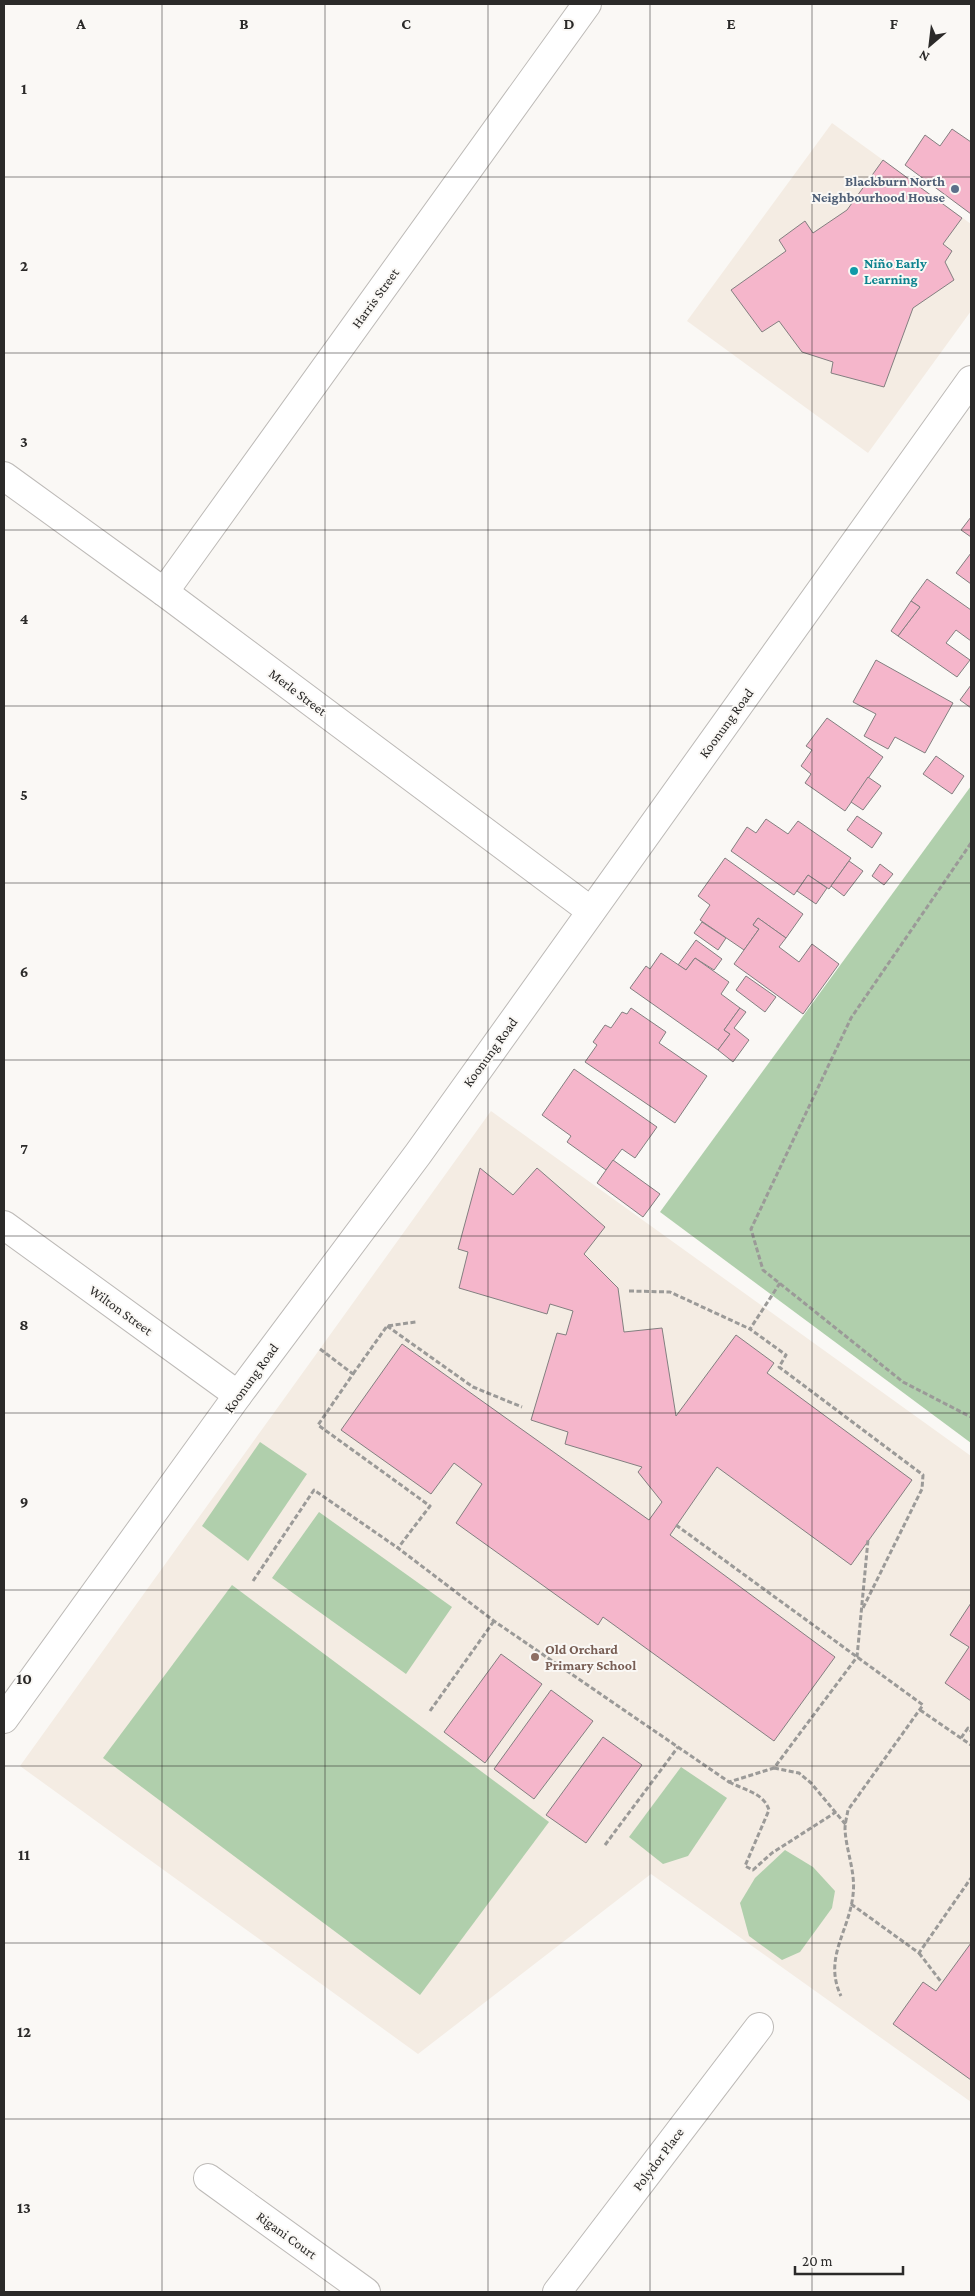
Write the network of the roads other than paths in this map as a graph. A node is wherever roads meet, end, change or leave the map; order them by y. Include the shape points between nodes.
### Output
1 (587, 4) edge
2 (971, 380) edge
3 (4, 476) edge
4 (164, 592) junction
5 (591, 911) junction
6 (4, 1225) edge
7 (238, 1395) junction
8 (4, 1719) edge
9 (758, 2027) dead end
10 (208, 2178) dead end
11 (366, 2292) edge
12 (557, 2292) edge

1 - 4 street, Harris Street
2 - 5 street, Koonung Road
3 - 4 street, Merle Street
4 - 5 street, Merle Street
5 - 7 street, Koonung Road via 418,1154
6 - 7 street, Wilton Street
7 - 8 street, Koonung Road
9 - 12 street, Polydor Place
10 - 11 street, Rigani Court

